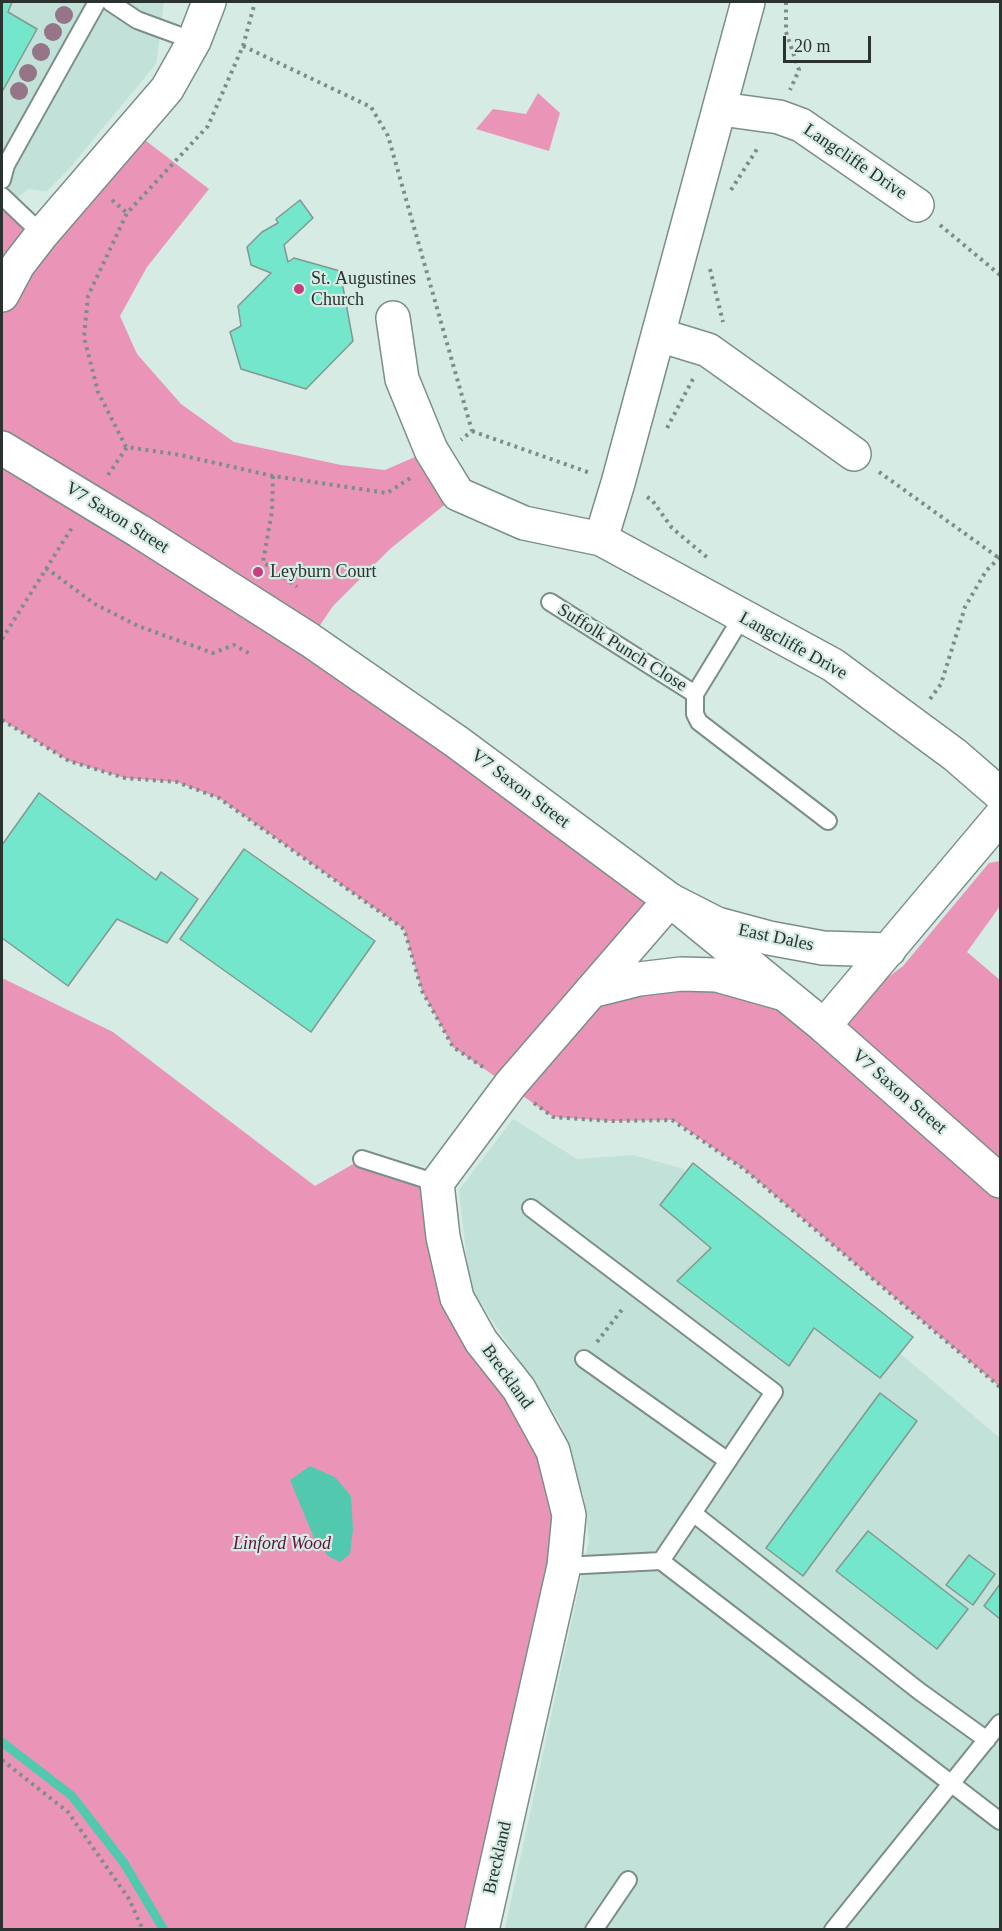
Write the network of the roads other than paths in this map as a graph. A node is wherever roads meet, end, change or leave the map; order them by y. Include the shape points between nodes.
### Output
1 (97, 2) edge
2 (110, 2) edge
3 (209, 2) edge
4 (748, 2) edge
5 (194, 41) junction
6 (721, 110) junction
7 (2, 180) edge
8 (2, 196) edge
9 (917, 205) road end
10 (42, 234) junction
11 (3, 290) edge
12 (393, 318) dead end
13 (659, 335) junction
14 (2, 448) edge
15 (854, 454) road end
16 (600, 539) junction
17 (550, 602) dead end
18 (742, 617) junction
19 (695, 694) junction
20 (1000, 794) edge
21 (1000, 818) edge
22 (828, 821) dead end
23 (670, 900) junction
24 (889, 950) junction
25 (591, 991) junction
26 (781, 993) junction
27 (824, 1026) junction
28 (362, 1159) dead end
29 (1000, 1181) edge
30 (437, 1183) junction
31 (531, 1208) dead end
32 (584, 1359) road end
33 (728, 1461) junction
34 (693, 1513) junction
35 (661, 1561) junction
36 (564, 1566) junction
37 (1000, 1723) edge
38 (987, 1740) junction
39 (951, 1782) junction
40 (1000, 1821) edge
41 (628, 1880) dead end
42 (482, 1929) edge
43 (594, 1929) edge
44 (833, 1929) edge

1 - 7 lane via 6,165
2 - 5 lane via 137,20
3 - 5 street
4 - 6 street
5 - 10 street via 167,89
6 - 9 street, Langcliffe Drive via 779,117 801,125
6 - 13 street
8 - 10 lane
10 - 11 street
12 - 16 street, Langcliffe Drive via 402,379 437,462 458,494 524,523
13 - 15 street via 708,351
13 - 16 street
14 - 23 street, V7 Saxon Street, bridge via 310,640 457,742
16 - 18 street, Langcliffe Drive
17 - 19 lane, Suffolk Punch Close
18 - 19 lane, Suffolk Punch Close
18 - 20 street, Langcliffe Drive via 833,664
19 - 22 lane, Suffolk Punch Close via 693,706 699,722
21 - 24 street
23 - 24 street, East Dales via 717,924 769,938 824,948
23 - 25 street
23 - 26 street, V7 Saxon Street
24 - 27 street
25 - 26 street via 681,974 717,975
25 - 30 street via 510,1085
26 - 27 street, V7 Saxon Street
27 - 29 street, V7 Saxon Street
28 - 30 lane
30 - 36 street, Breckland via 443,1237 457,1298 481,1341 519,1389 553,1450 569,1515
31 - 33 lane via 774,1392
32 - 33 lane
33 - 34 lane
34 - 35 lane
34 - 38 lane
35 - 36 lane
35 - 39 lane
36 - 42 street, Breckland
37 - 38 lane
38 - 39 lane
39 - 40 lane
39 - 44 lane
41 - 43 lane

